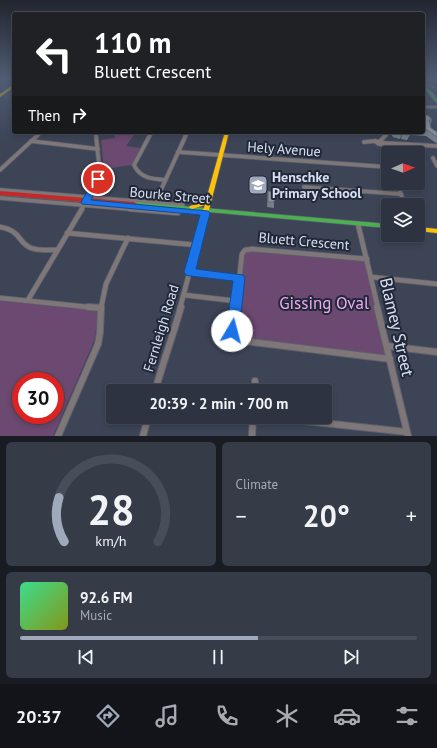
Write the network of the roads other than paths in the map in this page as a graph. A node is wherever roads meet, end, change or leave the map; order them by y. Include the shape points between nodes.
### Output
1 (425, 106) edge
2 (437, 107) edge
3 (39, 134) edge
4 (96, 134) edge
5 (151, 134) edge
6 (186, 134) edge
7 (226, 134) edge
8 (386, 134) edge
9 (31, 141) junction
10 (380, 142) junction
11 (382, 146) edge
12 (437, 146) edge
13 (98, 149) junction
14 (178, 152) junction
15 (221, 156) junction
16 (433, 158) dead end
17 (437, 166) edge
18 (381, 167) edge
19 (0, 170) edge
20 (165, 180) junction
21 (304, 187) dead end
22 (399, 190) edge
23 (1, 194) edge
24 (401, 194) junction
25 (402, 198) edge
26 (209, 200) junction
27 (86, 201) junction
28 (155, 203) junction
29 (182, 205) dead end
30 (168, 207) junction
31 (149, 209) junction
32 (206, 211) junction
33 (178, 213) dead end
34 (358, 224) junction
35 (381, 226) edge
36 (0, 227) edge
37 (425, 230) edge
38 (437, 231) edge
39 (68, 233) junction
40 (128, 238) junction
41 (196, 245) junction
42 (58, 250) junction
43 (367, 259) junction
44 (190, 272) junction
45 (371, 277) junction
46 (239, 278) junction
47 (437, 284) edge
48 (184, 295) junction
49 (0, 298) edge
50 (28, 300) junction
51 (236, 301) junction
52 (101, 308) junction
53 (387, 346) junction
54 (437, 352) edge
55 (390, 359) junction
56 (256, 381) dead end
57 (157, 384) edge
58 (256, 384) edge
59 (146, 424) edge
60 (253, 424) edge
61 (325, 424) edge
62 (408, 434) edge
63 (58, 436) edge
64 (143, 436) edge
65 (252, 436) edge

1 - 2 street
3 - 9 street
4 - 13 street
5 - 20 street via 134,165 144,177
6 - 14 street
7 - 15 main road, Fernleigh Road
8 - 10 street
9 - 13 street
9 - 19 street
10 - 11 street
10 - 12 street
13 - 27 street via 100,175
14 - 15 street, Hely Avenue
14 - 20 street
15 - 18 street, Hely Avenue
15 - 26 main road, Fernleigh Road
16 - 17 street
20 - 28 street
21 - 24 street
22 - 24 street
23 - 27 main road, Bourke Street
24 - 25 street
26 - 30 main road via 195,207
26 - 32 main road, Fernleigh Road
27 - 28 street, Bourke Street
27 - 30 main road, Bourke Street
27 - 31 main road, Bourke Street
27 - 39 street
28 - 29 street, Bourke Street
30 - 32 main road, Bourke Street
31 - 32 main road, Bourke Street
31 - 33 street, Bourke Street
32 - 34 main road, Bourke Street
32 - 41 street, Fernleigh Road
34 - 35 main road, Bourke Street
34 - 43 street, Blamey Street
36 - 42 street via 15,231 32,248
37 - 38 main road
39 - 40 street
39 - 42 street
40 - 41 street
40 - 52 street via 104,289
41 - 44 street, Fernleigh Road
42 - 50 street
43 - 45 street, Blamey Street
43 - 46 street, Bluett Crescent via 248,249 242,254
44 - 46 street
44 - 48 street, Fernleigh Road
45 - 47 street
45 - 53 street, Blamey Street
46 - 51 street, Bluett Crescent
48 - 51 street
48 - 57 street, Fernleigh Road
49 - 50 street
50 - 52 street
51 - 55 street, Bluett Crescent via 232,331 236,340
52 - 63 street via 102,325 98,344
53 - 54 street
53 - 55 street, Blamey Street
55 - 62 street, Blamey Street
56 - 58 street
59 - 64 street
60 - 65 street
61 - 62 street

